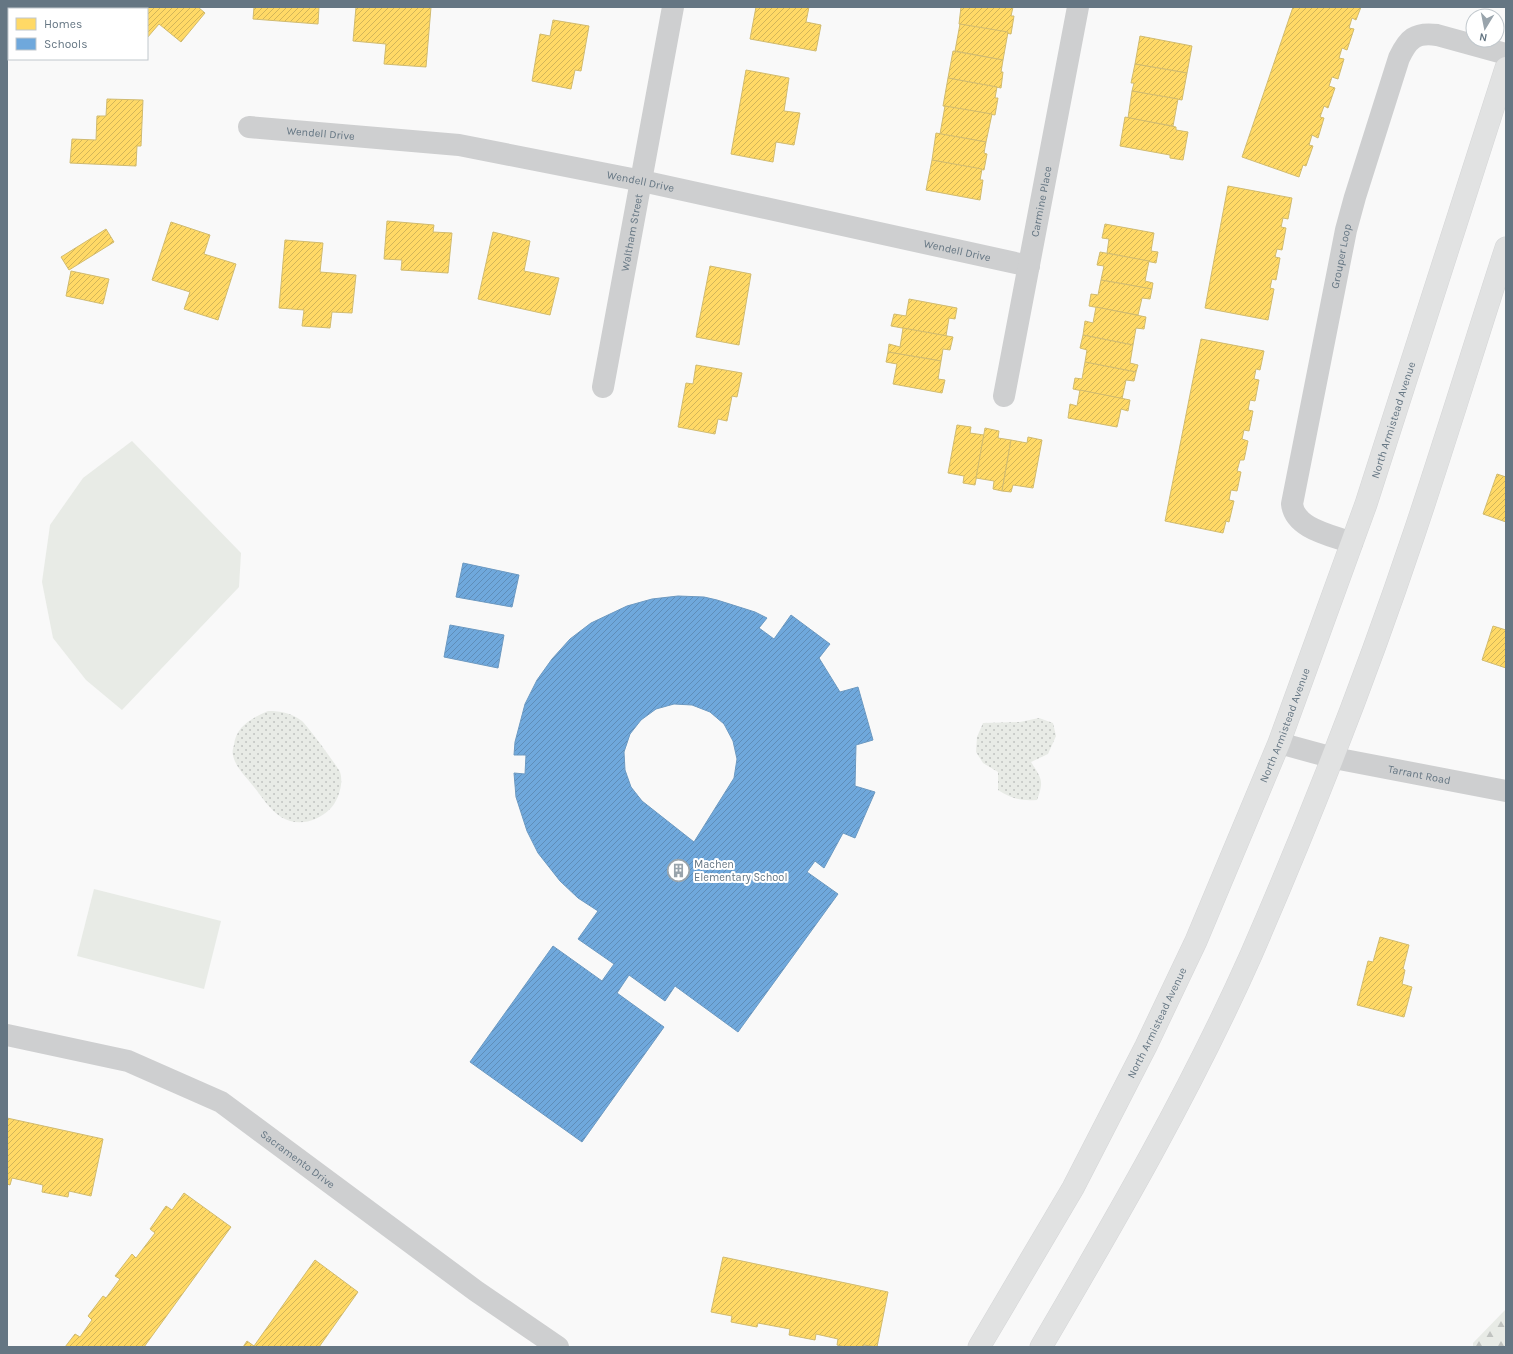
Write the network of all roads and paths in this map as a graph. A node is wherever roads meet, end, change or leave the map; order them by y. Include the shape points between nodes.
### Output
1 (672, 7) edge
2 (1078, 7) edge
3 (1506, 54) edge
4 (1506, 68) edge
5 (249, 127) dead end
6 (642, 181) junction
7 (1506, 248) edge
8 (1029, 266) junction
9 (603, 387) dead end
10 (1004, 396) dead end
11 (1352, 543) junction
12 (1279, 743) junction
13 (1334, 758) junction
14 (1506, 791) edge
15 (7, 1035) edge
16 (558, 1347) edge
17 (979, 1347) edge
18 (1041, 1347) edge

1 - 6 street, Waltham Street
2 - 8 street, Carmine Place
3 - 11 street, Grouper Loop via 1426,33 1410,40 1399,58 1357,190 1346,230 1292,504 1293,511 1303,522
4 - 11 main road, North Armistead Avenue
5 - 6 street, Wendell Drive via 458,145
6 - 8 street, Wendell Drive
6 - 9 street, Waltham Street
7 - 13 main road via 1414,534
8 - 10 street, Carmine Place
11 - 12 main road, North Armistead Avenue
12 - 13 street, Tarrant Road
12 - 17 main road, North Armistead Avenue via 1196,941 1146,1046 1073,1188
13 - 14 street, Tarrant Road
13 - 18 main road via 1250,956 1198,1064 1119,1213
15 - 16 street, Sacramento Drive via 128,1061 221,1102 476,1291

